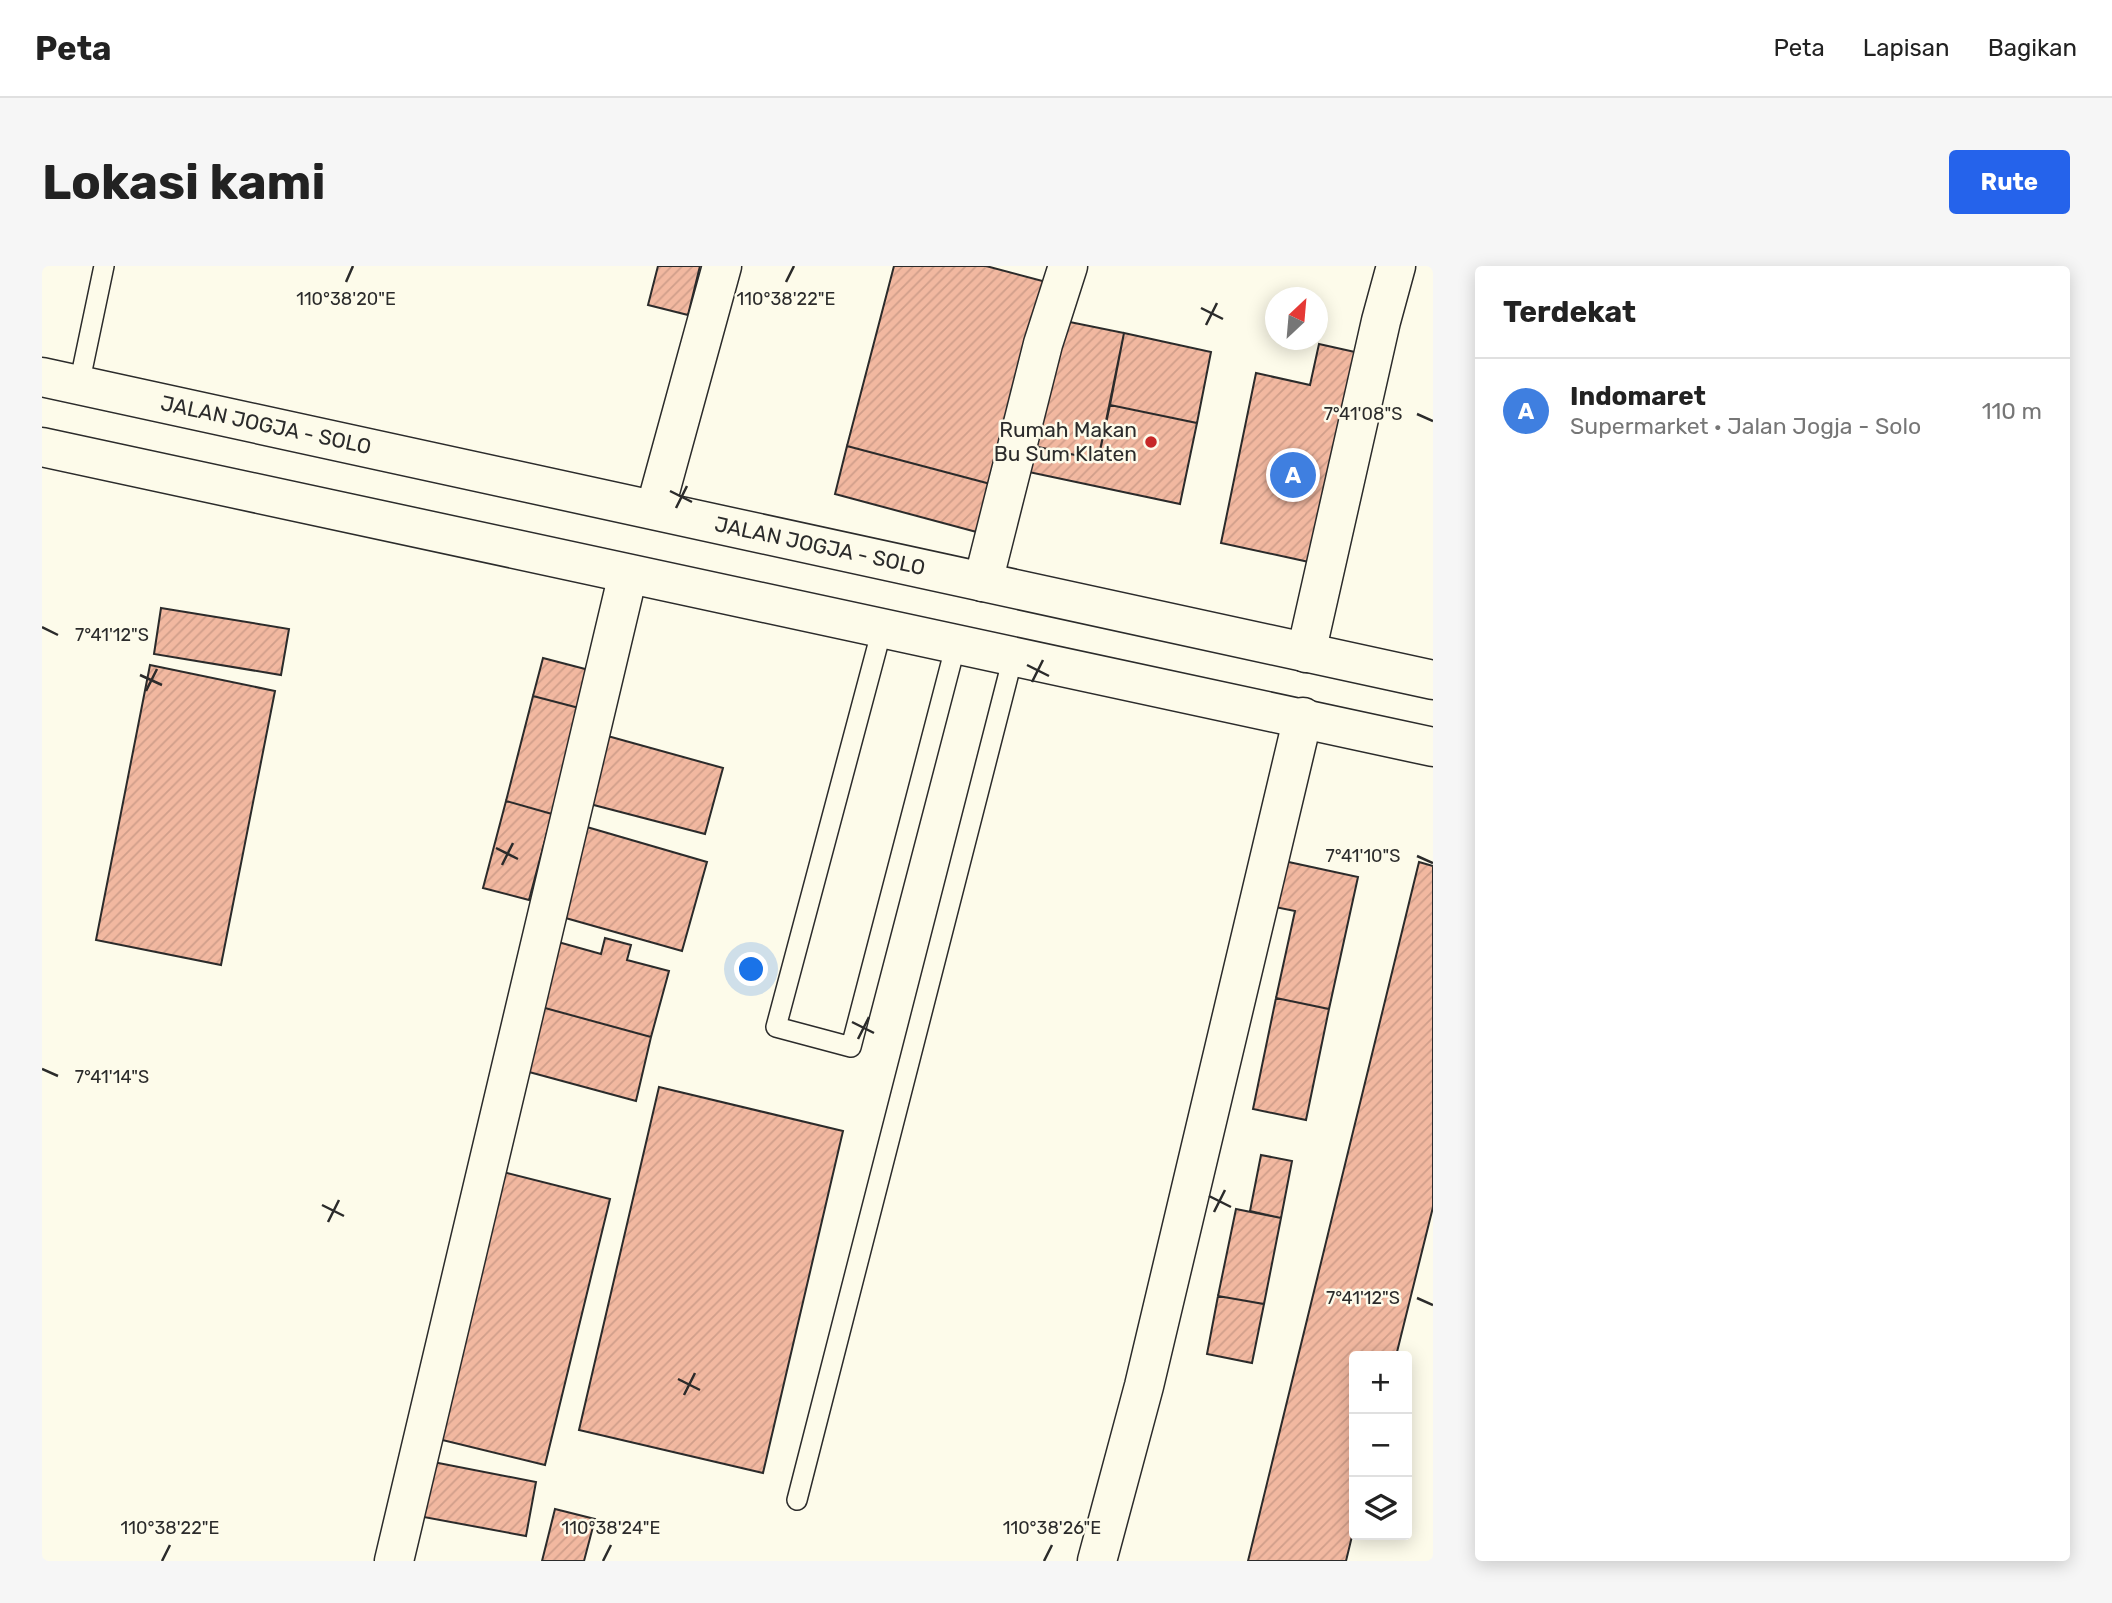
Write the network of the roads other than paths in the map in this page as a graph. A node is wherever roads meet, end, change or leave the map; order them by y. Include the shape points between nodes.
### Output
1 (104, 266) edge
2 (722, 266) edge
3 (1068, 266) edge
4 (1396, 266) edge
5 (42, 377) edge
6 (79, 385) junction
7 (42, 447) edge
8 (656, 510) junction
9 (628, 574) junction
10 (983, 582) junction
11 (883, 629) junction
12 (956, 644) junction
13 (1306, 653) junction
14 (1013, 657) junction
15 (1433, 680) edge
16 (1303, 717) junction
17 (1433, 747) edge
18 (797, 1500) dead end
19 (394, 1561) edge
20 (1097, 1561) edge

1 - 6 lane
2 - 8 main road
3 - 10 main road via 1043,344
4 - 13 main road
5 - 6 main road, JALAN JOGJA - SOLO
6 - 8 main road, JALAN JOGJA - SOLO
7 - 9 main road
8 - 10 main road, JALAN JOGJA - SOLO
9 - 11 main road
9 - 19 main road
10 - 13 main road, JALAN JOGJA - SOLO
11 - 12 main road
11 - 12 lane via 776,1027 851,1047
12 - 14 main road
13 - 15 main road, JALAN JOGJA - SOLO
14 - 16 main road
14 - 18 lane
16 - 17 main road
16 - 20 main road via 1144,1386

